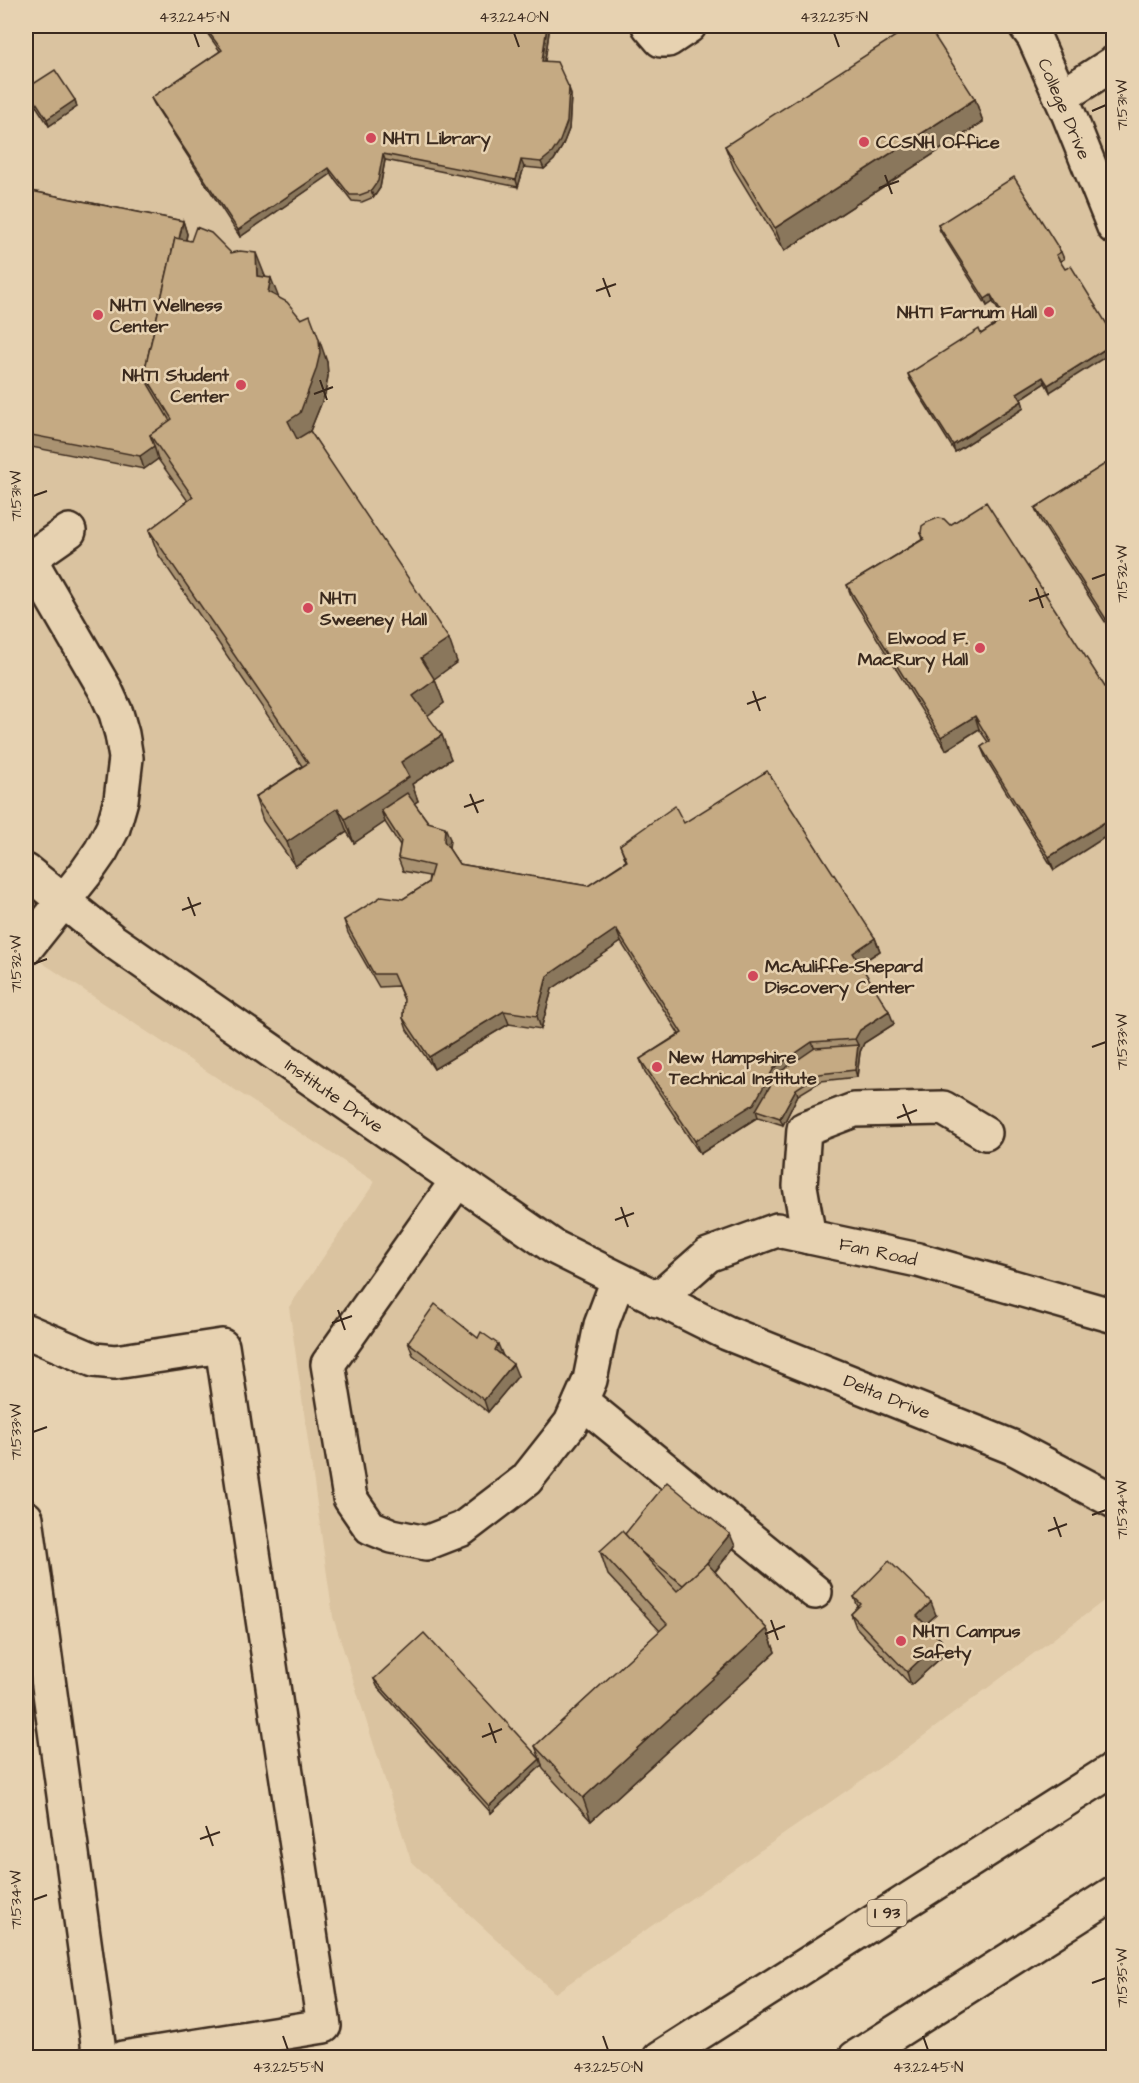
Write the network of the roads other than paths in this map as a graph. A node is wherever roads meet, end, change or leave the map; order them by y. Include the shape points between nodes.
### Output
1 (649, 26) edge
2 (689, 26) edge
3 (1026, 26) edge
4 (1113, 63) edge
5 (1061, 97) junction
6 (1113, 226) edge
7 (69, 531) dead end
8 (27, 560) edge
9 (26, 871) edge
10 (63, 900) junction
11 (26, 948) edge
12 (984, 1134) dead end
13 (457, 1181) junction
14 (808, 1237) junction
15 (618, 1280) junction
16 (657, 1300) junction
17 (1113, 1316) edge
18 (26, 1331) edge
19 (581, 1401) junction
20 (1113, 1502) edge
21 (26, 1518) edge
22 (815, 1592) dead end
23 (1113, 1768) edge
24 (1113, 1893) edge
25 (100, 2058) edge
26 (123, 2058) edge
27 (660, 2058) edge
28 (855, 2058) edge

1 - 2 main road via 661,40 668,40
3 - 5 main road, College Drive
4 - 5 main road
5 - 6 main road, College Drive
7 - 8 main road
8 - 10 main road via 105,689 116,712 126,758 113,828 101,851
9 - 10 main road, Institute Drive
10 - 11 main road
10 - 13 main road, Institute Drive via 131,954
12 - 14 main road via 943,1108 854,1110 804,1129 800,1186
13 - 15 main road, Institute Drive via 554,1248
13 - 19 main road via 328,1364 351,1498 370,1527 392,1536 426,1543 462,1529 526,1480 571,1423
14 - 16 main road, Fan Road via 777,1230 708,1255
14 - 17 main road, Fan Road via 918,1260
15 - 16 main road, Institute Drive
15 - 19 main road via 601,1325 590,1380
16 - 20 main road, Delta Drive via 727,1333 1012,1447
18 - 26 main road via 94,1360 115,1362 222,1346 324,2026
19 - 22 main road
21 - 25 main road
23 - 27 main road, I 93
24 - 28 main road

